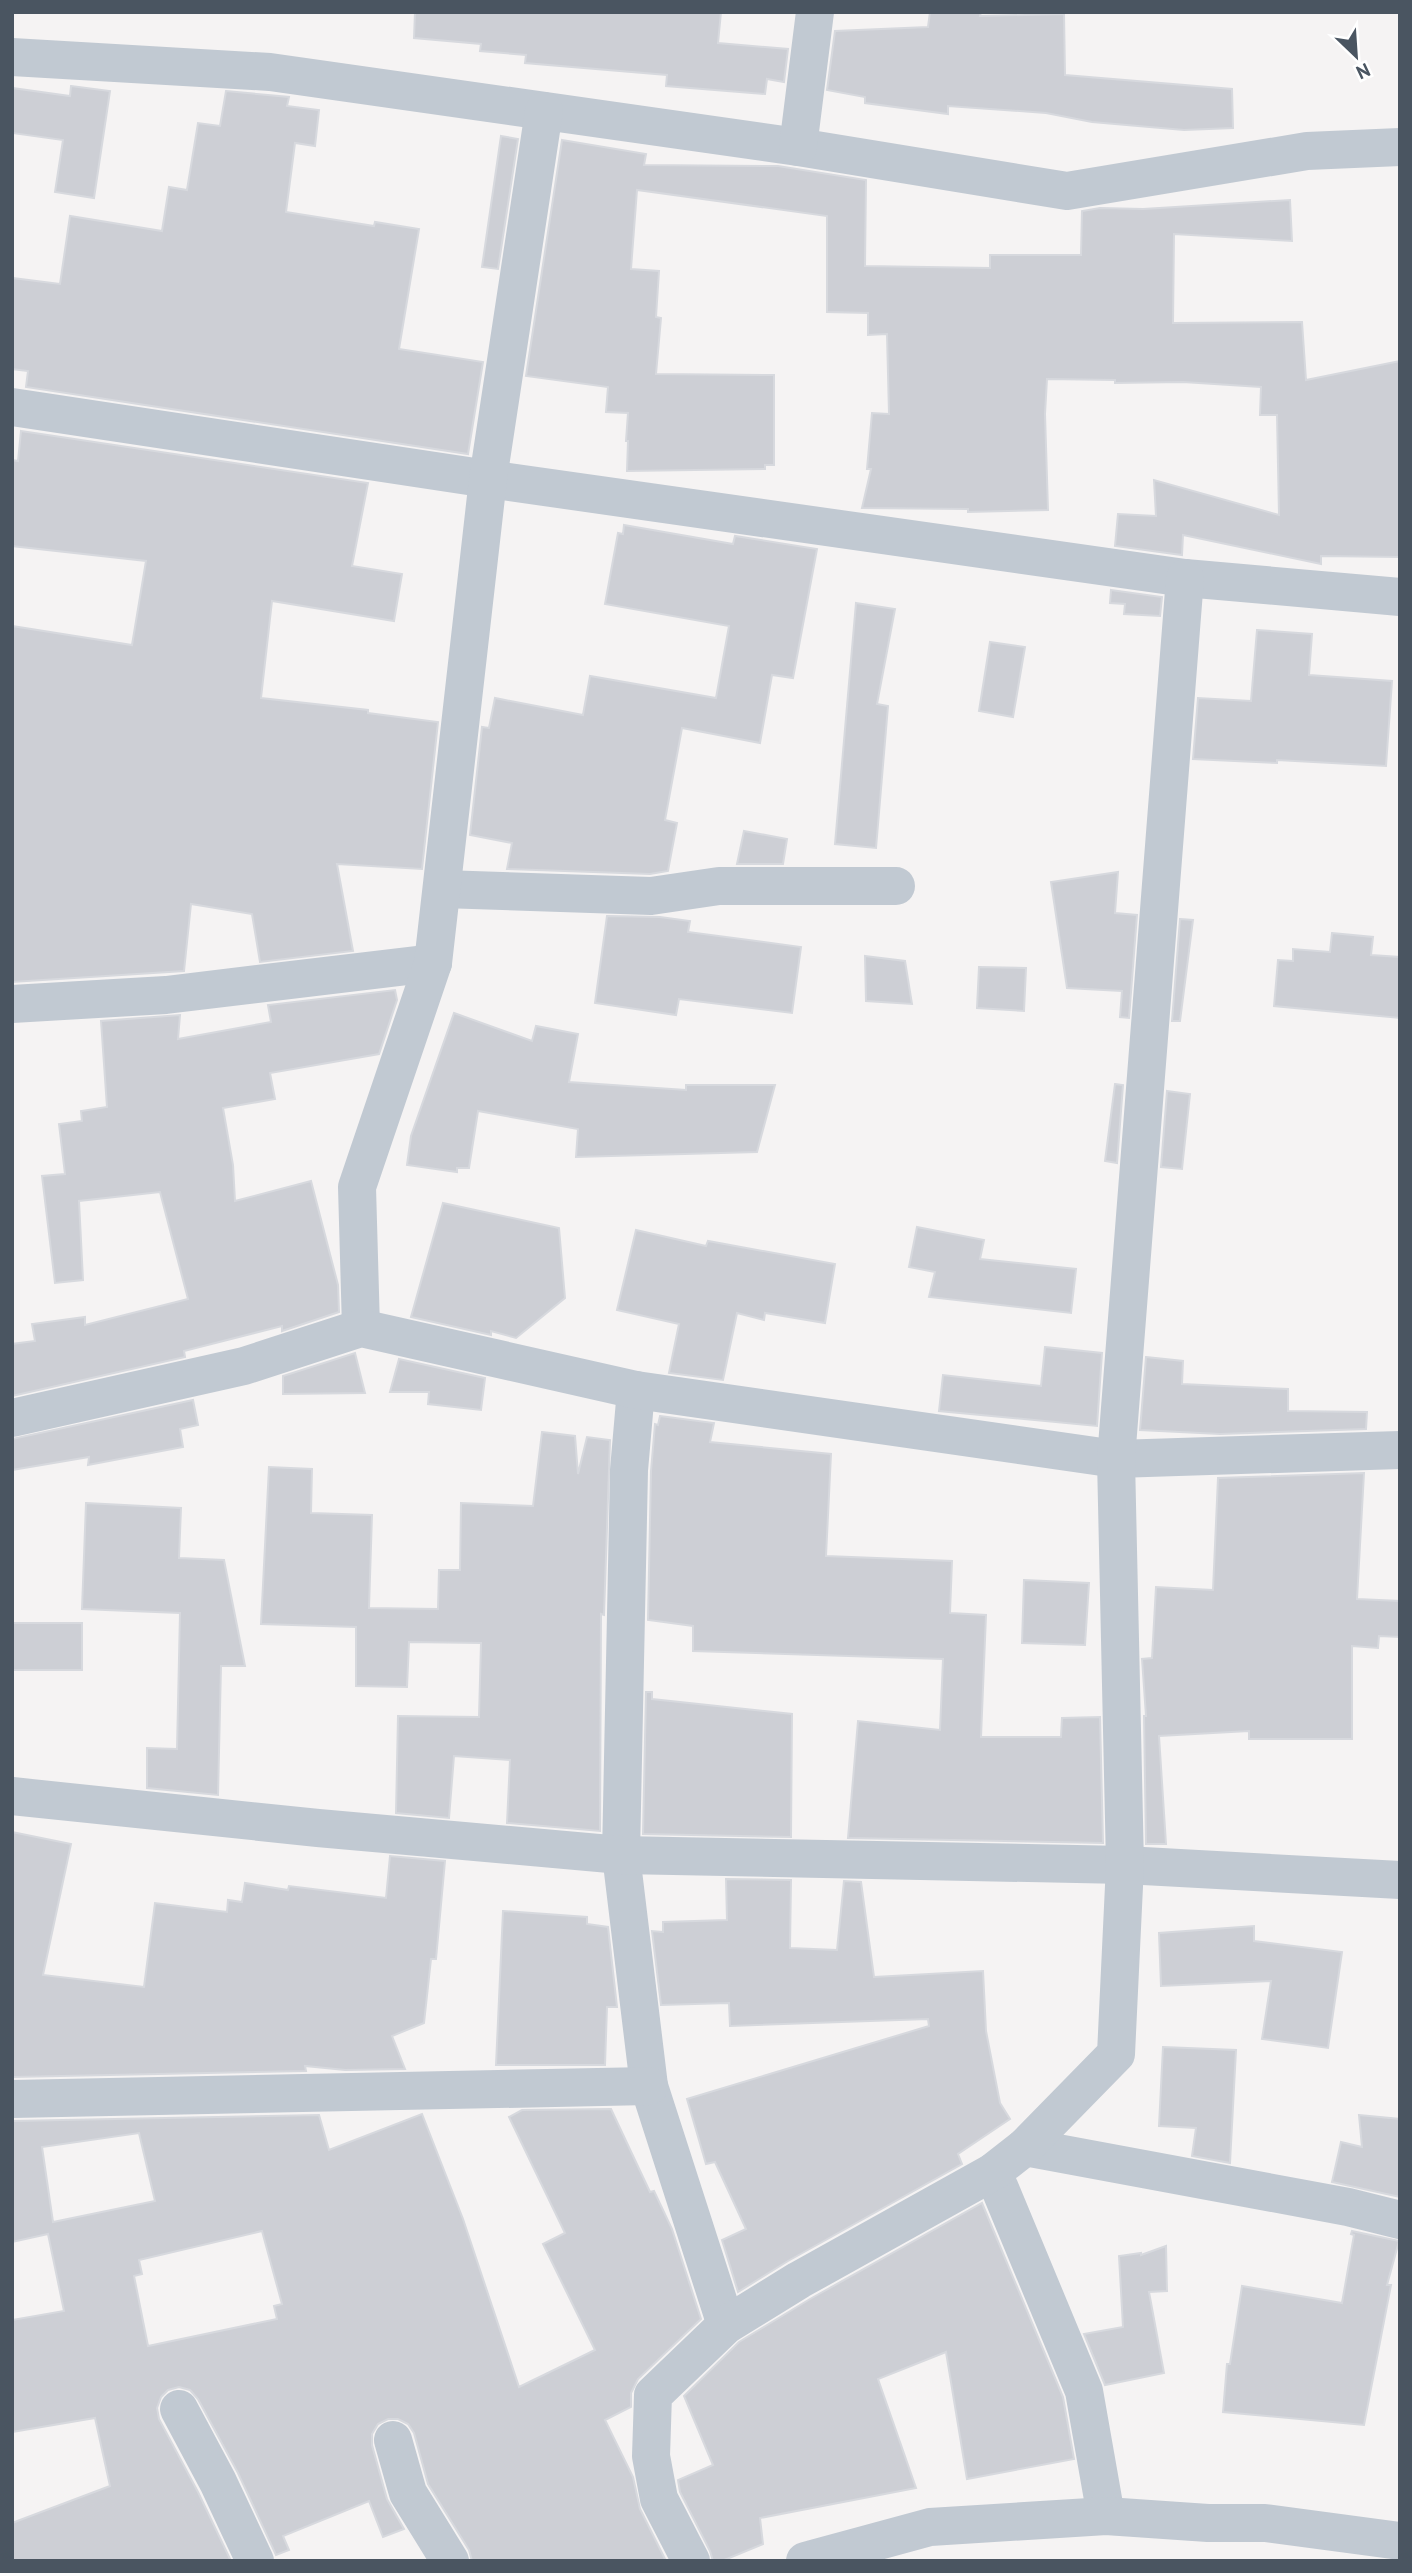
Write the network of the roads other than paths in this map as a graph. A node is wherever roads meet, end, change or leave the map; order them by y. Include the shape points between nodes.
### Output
1 (815, 12) edge
2 (12, 57) edge
3 (544, 111) junction
4 (798, 147) junction
5 (1400, 147) edge
6 (12, 407) edge
7 (488, 479) junction
8 (1185, 578) junction
9 (1400, 597) edge
10 (896, 886) dead end
11 (442, 889) junction
12 (433, 963) junction
13 (12, 1004) edge
14 (361, 1328) junction
15 (636, 1390) junction
16 (12, 1418) edge
17 (1400, 1450) edge
18 (1116, 1459) junction
19 (12, 1796) edge
20 (621, 1855) junction
21 (1125, 1865) junction
22 (1400, 1880) edge
23 (649, 2086) junction
24 (12, 2099) edge
25 (1025, 2147) junction
26 (993, 2172) junction
27 (1400, 2220) edge
28 (726, 2325) junction
29 (179, 2409) dead end
30 (393, 2440) dead end
31 (1106, 2516) junction
32 (1400, 2541) edge
33 (255, 2561) edge
34 (450, 2561) edge
35 (691, 2561) edge
36 (805, 2561) edge

1 - 4 street
2 - 3 street via 270,72
3 - 4 street
3 - 7 street
4 - 5 street via 1067,191 1307,151
6 - 7 street
7 - 8 street
7 - 11 street
8 - 9 street
8 - 18 street
10 - 11 street via 719,886 651,896
11 - 12 street
12 - 13 street via 166,995
12 - 14 street via 357,1187
14 - 15 street
14 - 16 street via 243,1366
15 - 18 street
15 - 20 street via 629,1470
17 - 18 street
18 - 21 street
19 - 20 street
20 - 21 street
20 - 23 street
21 - 22 street
21 - 25 street via 1116,2054
23 - 24 street
23 - 28 street
25 - 26 street
25 - 27 street
26 - 28 street
26 - 31 street via 1084,2390
28 - 35 street via 653,2395 651,2456 659,2499
29 - 33 street
30 - 34 street via 408,2493
31 - 32 street via 1265,2523
31 - 36 street via 930,2527

